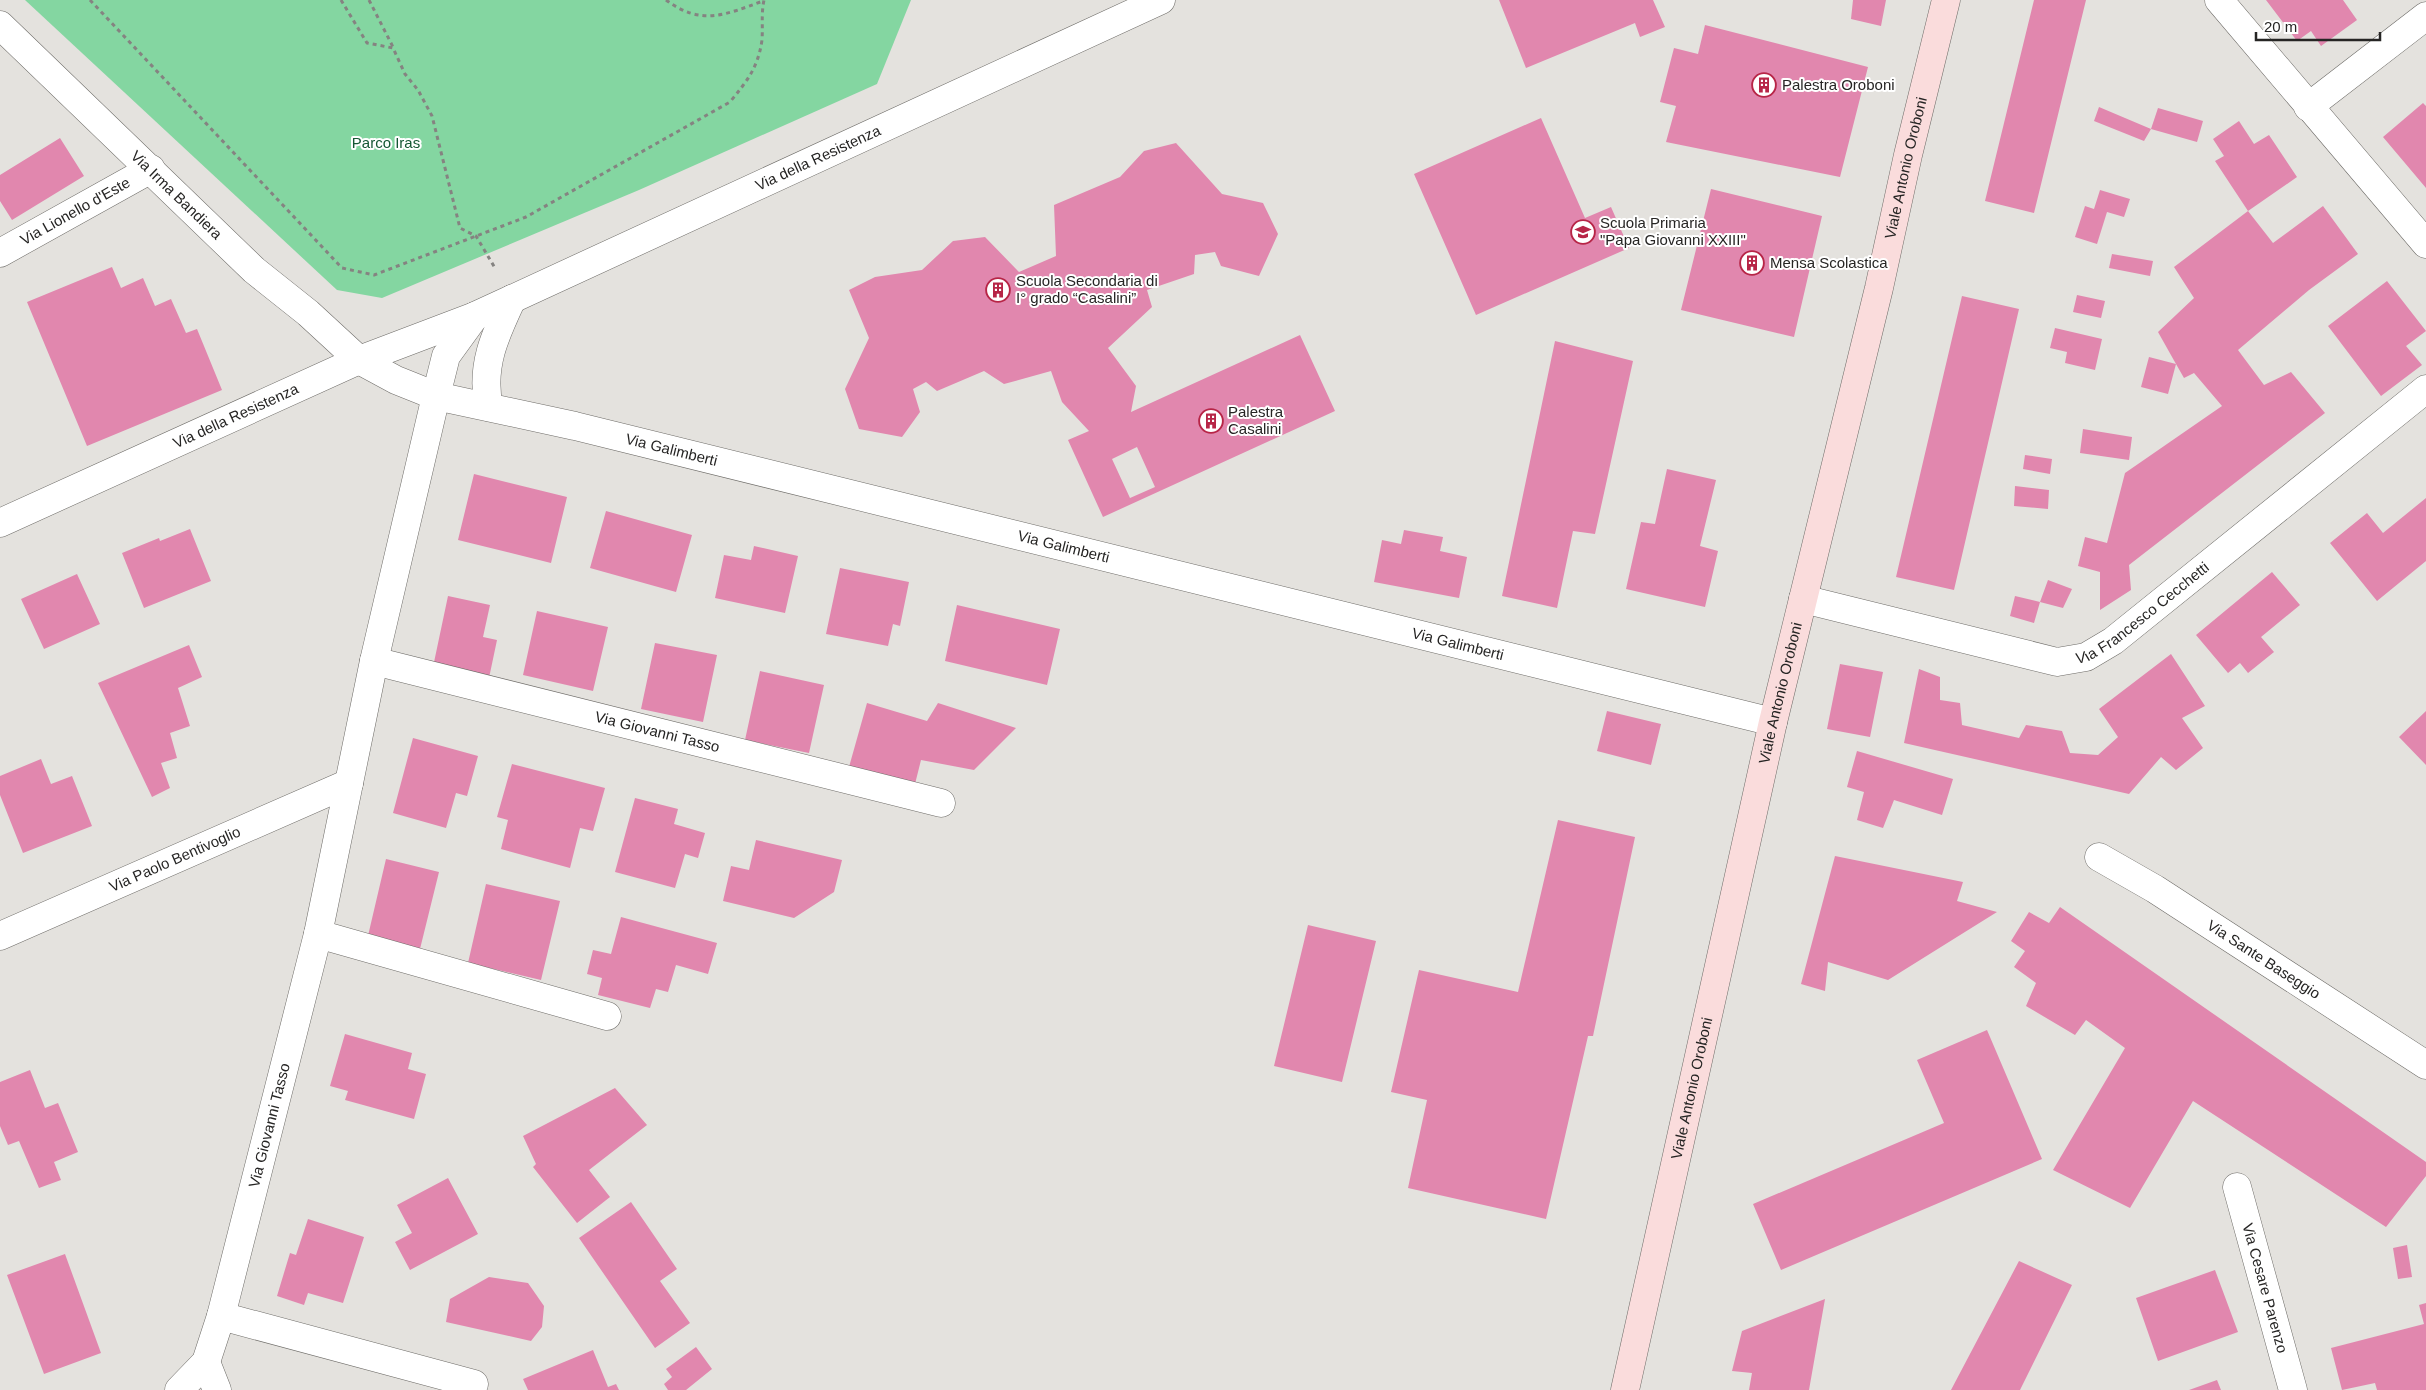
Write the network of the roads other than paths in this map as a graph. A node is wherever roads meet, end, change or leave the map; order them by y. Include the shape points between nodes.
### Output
1 (1161, 0) edge
2 (1946, 0) edge
3 (2219, 0) edge
4 (2426, 16) edge
5 (0, 25) edge
6 (2308, 108) junction
7 (150, 169) junction
8 (2426, 244) edge
9 (0, 252) edge
10 (512, 300) junction
11 (475, 316) junction
12 (359, 360) junction
13 (2426, 389) edge
14 (436, 396) junction
15 (490, 407) junction
16 (0, 523) edge
17 (1803, 599) junction
18 (374, 661) junction
19 (1774, 722) junction
20 (349, 782) junction
21 (941, 803) dead end
22 (2099, 856) dead end
23 (318, 934) junction
24 (0, 936) edge
25 (607, 1016) dead end
26 (2426, 1065) edge
27 (2237, 1187) dead end
28 (221, 1316) junction
29 (206, 1362) junction
30 (474, 1384) dead end
31 (179, 1390) edge
32 (217, 1390) edge
33 (1625, 1390) edge
34 (2293, 1390) edge

1 - 10 street, Via della Resistenza
2 - 17 street, Viale Antonio Oroboni
3 - 6 street
4 - 6 street
5 - 7 street, Via Irma Bandiera
6 - 8 street
7 - 9 street, Via Lionello d'Este
7 - 12 street, Via Irma Bandiera via 254,270
10 - 11 street, Via della Resistenza
10 - 15 street via 497,331 489,359 485,389
11 - 12 street, Via della Resistenza
11 - 14 street via 446,356
12 - 14 street, Via Galimberti
12 - 16 street, Via della Resistenza
13 - 17 street, Via Francesco Cecchetti via 2113,640 2086,658 2057,662
14 - 15 street, Via Galimberti
14 - 18 street, Via Giovanni Tasso
15 - 19 street, Via Galimberti
17 - 19 street, Viale Antonio Oroboni
18 - 20 street, Via Giovanni Tasso
18 - 21 street, Via Giovanni Tasso
19 - 33 street, Viale Antonio Oroboni
20 - 23 street, Via Giovanni Tasso
20 - 24 street, Via Paolo Bentivoglio
22 - 26 street, Via Sante Baseggio
23 - 25 street
23 - 28 street, Via Giovanni Tasso
27 - 34 street, Via Cesare Parenzo
28 - 29 street, Via Giovanni Tasso
28 - 30 street
29 - 31 street, Via Giovanni Tasso
29 - 32 street

